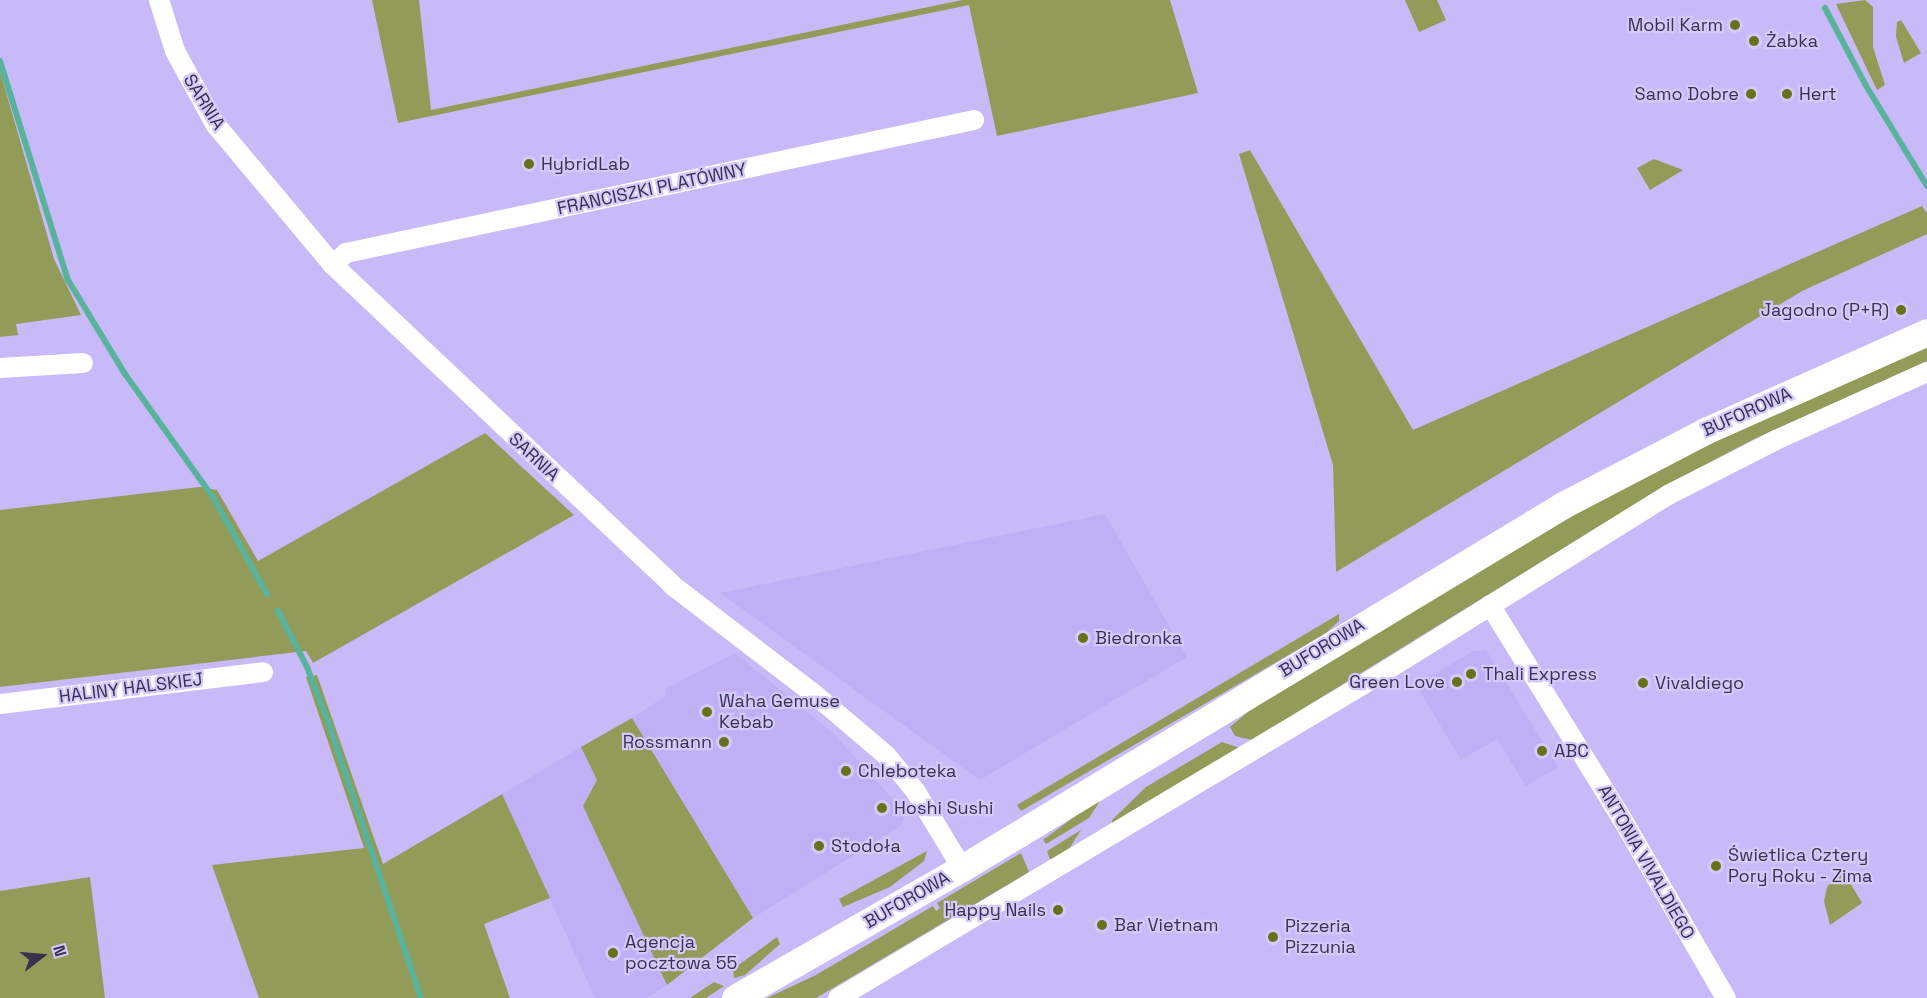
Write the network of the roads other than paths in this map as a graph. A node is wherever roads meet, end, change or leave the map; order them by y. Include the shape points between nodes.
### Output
1 (159, 0) edge
2 (974, 120) dead end
3 (333, 265) junction
4 (1927, 332) edge
5 (83, 363) dead end
6 (0, 368) edge
7 (1927, 372) edge
8 (1490, 605) junction
9 (263, 672) dead end
10 (0, 704) edge
11 (962, 868) junction
12 (735, 998) edge
13 (838, 998) edge
14 (1726, 998) edge

1 - 3 street, SARNIA via 175,51 215,124
2 - 3 street, FRANCISZKI PLATÓWNY via 346,253
3 - 11 street, SARNIA via 672,585 821,699 887,756 916,792
4 - 11 main road, BUFOROWA via 1621,473 1195,724
5 - 6 street
7 - 8 street, BUFOROWA via 1776,440 1668,495
8 - 13 street, BUFOROWA via 1145,817
8 - 14 street, ANTONIA VIVALDIEGO
9 - 10 street, HALINY HALSKIEJ
11 - 12 main road, BUFOROWA

